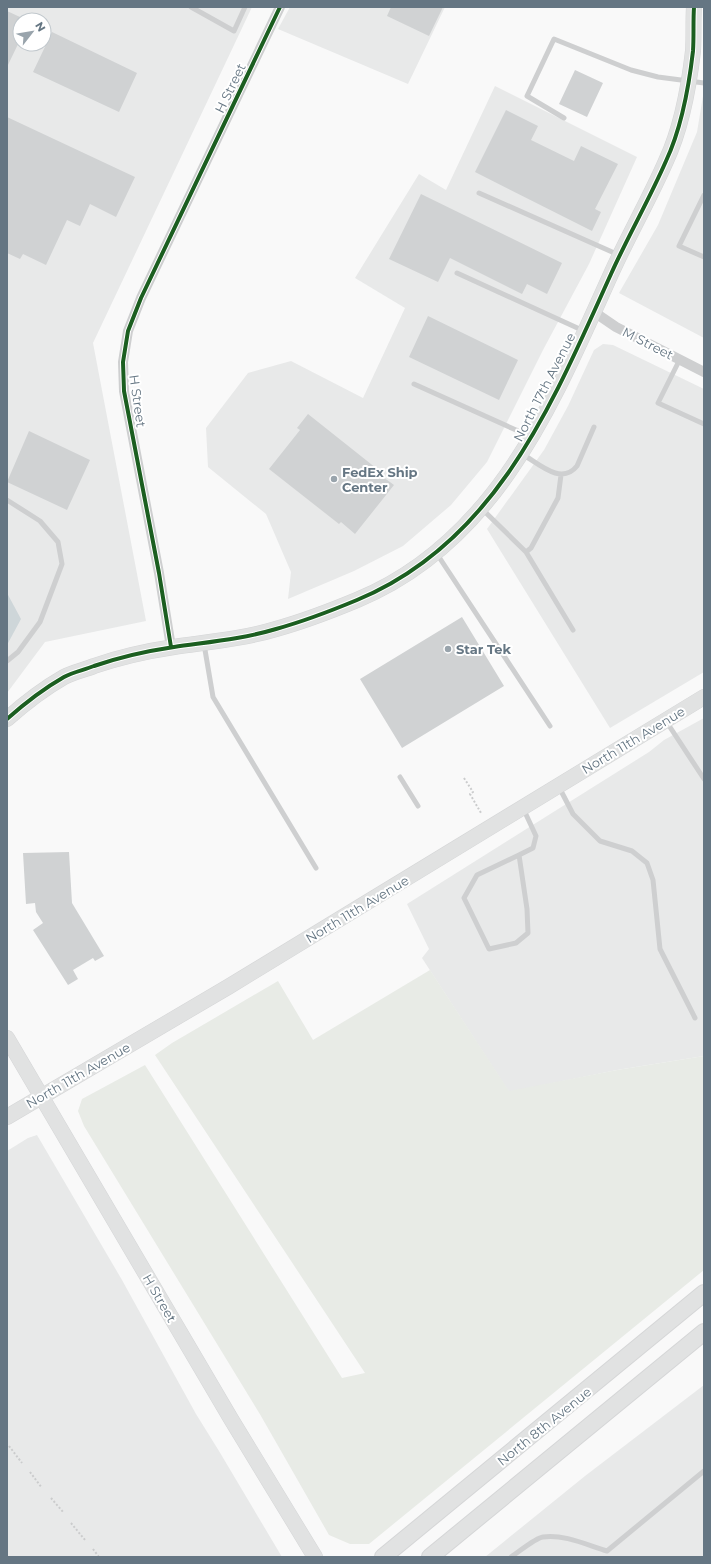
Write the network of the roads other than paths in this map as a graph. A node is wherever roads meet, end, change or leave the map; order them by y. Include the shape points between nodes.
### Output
1 (191, 7) edge
2 (245, 7) edge
3 (280, 7) edge
4 (694, 7) edge
5 (688, 81) junction
6 (704, 83) edge
7 (564, 118) dead end
8 (479, 193) dead end
9 (704, 195) edge
10 (620, 255) junction
11 (704, 257) edge
12 (457, 273) dead end
13 (594, 312) junction
14 (585, 331) junction
15 (680, 360) junction
16 (704, 372) edge
17 (414, 384) dead end
18 (704, 424) edge
19 (594, 427) dead end
20 (530, 439) junction
21 (521, 453) junction
22 (561, 475) junction
23 (7, 500) edge
24 (481, 508) junction
25 (526, 552) junction
26 (436, 553) junction
27 (573, 630) dead end
28 (204, 643) junction
29 (171, 647) junction
30 (7, 661) edge
31 (704, 697) edge
32 (7, 719) edge
33 (665, 720) junction
34 (550, 726) dead end
35 (400, 777) dead end
36 (704, 779) edge
37 (558, 786) junction
38 (418, 806) dead end
39 (523, 807) junction
40 (519, 855) junction
41 (316, 868) dead end
42 (695, 1018) dead end
43 (7, 1038) edge
44 (42, 1096) junction
45 (7, 1117) edge
46 (704, 1293) edge
47 (704, 1332) edge
48 (704, 1471) edge
49 (315, 1557) edge
50 (384, 1557) edge
51 (430, 1557) edge
52 (512, 1557) edge

1 - 2 lane via 234,31
3 - 29 street, H Street via 140,298 128,331 123,362 124,391 158,565
4 - 5 street, North 17th Avenue via 693,50
5 - 6 lane
5 - 7 lane via 631,70 554,39 526,96
5 - 10 street, North 17th Avenue via 676,134 667,160
8 - 10 lane
9 - 11 lane via 679,246
10 - 13 street, North 17th Avenue
12 - 14 lane
13 - 14 street, North 17th Avenue
13 - 15 street, M Street via 616,327
14 - 20 street, North 17th Avenue
15 - 16 street, M Street
15 - 18 lane via 658,403
17 - 20 lane via 516,430
19 - 22 lane via 577,466
20 - 21 street, North 17th Avenue
21 - 22 lane
21 - 24 street, North 17th Avenue
22 - 25 lane via 558,498 531,548
23 - 30 lane via 40,521 58,542 62,564 40,622 18,652
24 - 25 lane
24 - 26 street, North 17th Avenue via 463,529
25 - 27 lane
26 - 28 street, North 17th Avenue via 402,577 358,600 275,630
26 - 34 lane
28 - 29 street, North 17th Avenue
28 - 41 lane via 213,697
29 - 32 street via 129,656 65,676 34,696
31 - 33 street, North 11th Avenue
33 - 36 lane
33 - 37 street, North 11th Avenue
35 - 38 lane
37 - 39 street, North 11th Avenue
37 - 42 lane via 573,814 600,841 632,851 647,863 653,880 660,949
39 - 40 lane via 536,836 533,848
39 - 44 street, North 11th Avenue via 228,987
40 - 40 lane via 528,933 516,943 489,949 464,898 477,875
43 - 44 street, H Street
44 - 45 street, North 11th Avenue
44 - 49 street, H Street
46 - 50 main road, North 8th Avenue
47 - 51 main road
48 - 52 lane via 607,1551 577,1541 542,1537

